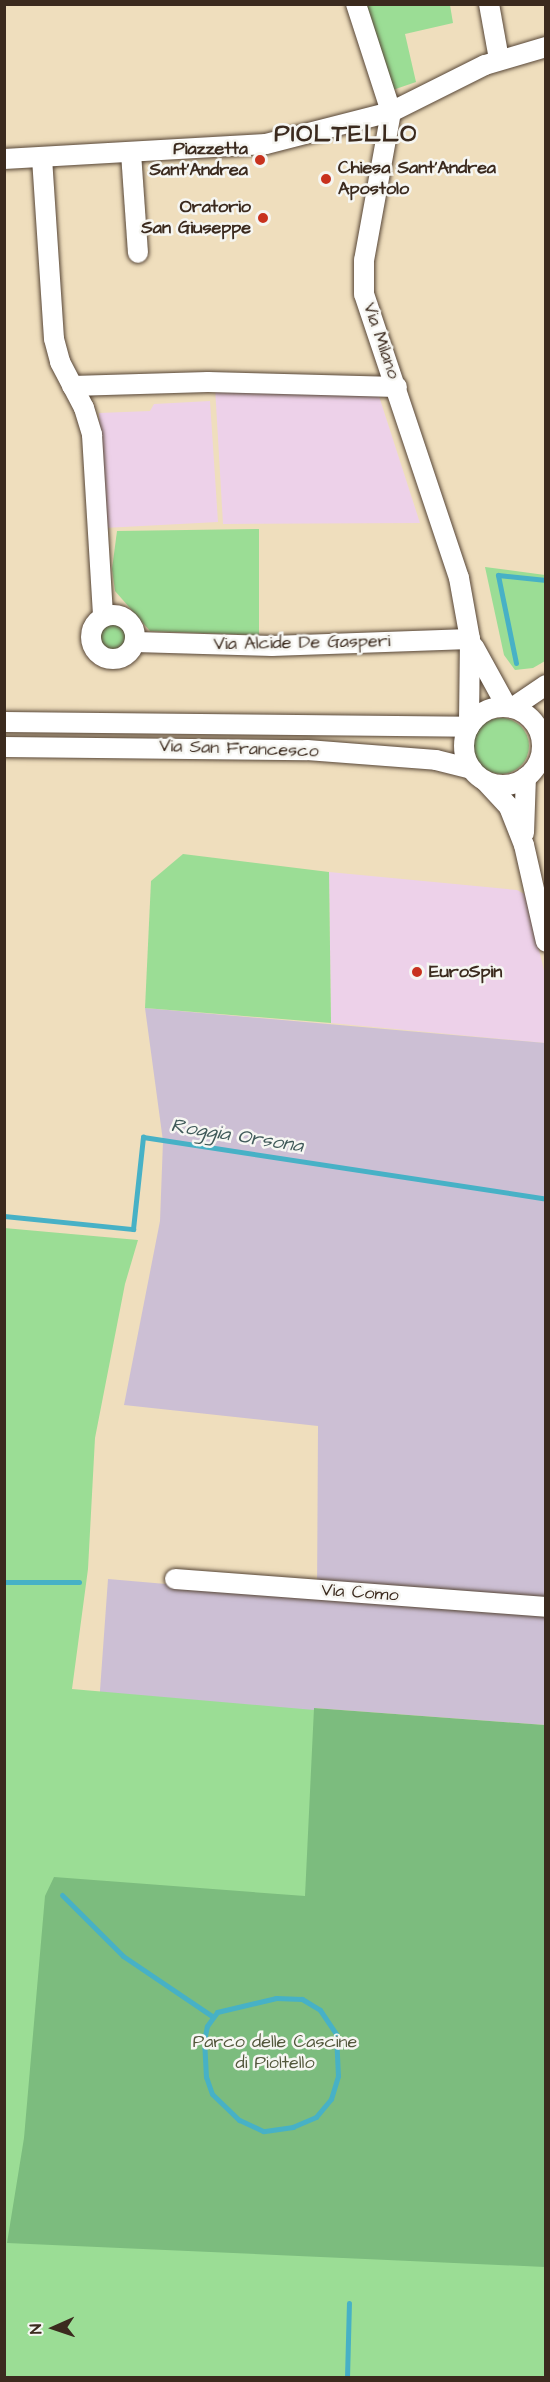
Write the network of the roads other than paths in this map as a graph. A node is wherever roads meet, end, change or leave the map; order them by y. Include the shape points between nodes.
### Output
1 (356, 4) edge
2 (489, 4) edge
3 (546, 47) edge
4 (499, 59) junction
5 (391, 112) junction
6 (131, 153) junction
7 (42, 158) junction
8 (4, 159) edge
9 (138, 253) dead end
10 (72, 386) junction
11 (397, 387) junction
12 (104, 617) junction
13 (470, 639) junction
14 (135, 642) junction
15 (546, 685) edge
16 (546, 699) edge
17 (509, 707) junction
18 (4, 722) edge
19 (469, 727) junction
20 (541, 735) edge
21 (4, 747) edge
22 (535, 772) edge
23 (478, 774) junction
24 (524, 845) junction
25 (546, 942) edge
26 (175, 1579) dead end
27 (546, 1607) edge

1 - 5 street, Via Milano
2 - 4 street
3 - 4 street
4 - 5 street
5 - 6 street via 248,147
5 - 11 street, Via Milano via 363,276 368,309
6 - 7 street
6 - 9 street
7 - 8 street
7 - 10 street via 54,339
10 - 11 street via 208,382
10 - 12 street via 87,414 93,441
11 - 13 street, Via Milano via 459,578
12 - 14 street via 120,616 128,621
12 - 14 street via 91,634 100,655 121,658
13 - 14 street, Via Alcide De Gasperi via 272,646
13 - 17 street, Via Milano
13 - 19 street, Via Milano
15 - 17 street
16 - 20 street
17 - 19 street via 485,711
17 - 20 street via 526,714
18 - 19 street, Via San Francesco via 154,721 445,730
19 - 23 street via 465,750
20 - 22 street
21 - 23 street, Via San Francesco via 307,750 436,760
22 - 23 street via 503,784
22 - 24 street
23 - 24 street via 509,807
24 - 25 street
26 - 27 street, Via Como

